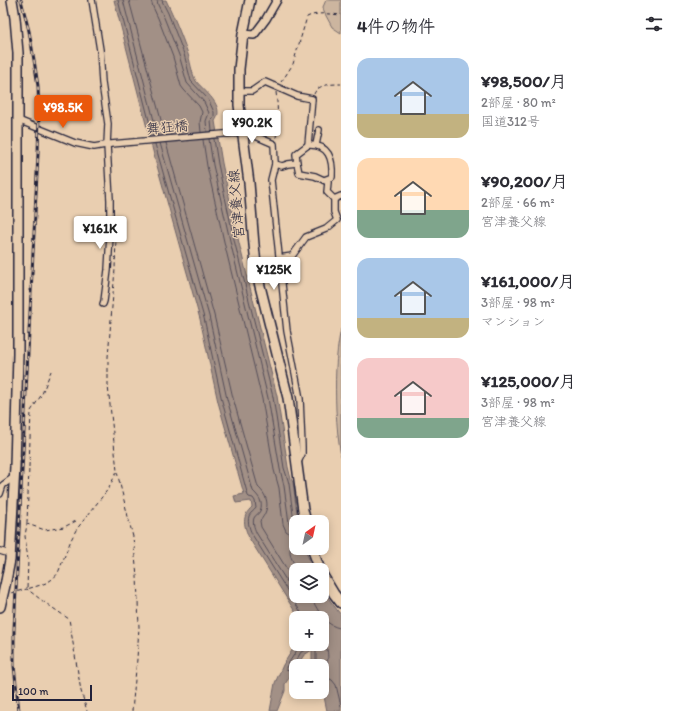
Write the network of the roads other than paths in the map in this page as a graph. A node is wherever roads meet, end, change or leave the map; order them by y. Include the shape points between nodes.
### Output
1 (12, 0) edge
2 (92, 0) edge
3 (250, 0) edge
4 (278, 0) edge
5 (243, 34) junction
6 (239, 91) junction
7 (18, 120) junction
8 (319, 130) dead end
9 (243, 135) junction
10 (109, 144) junction
11 (316, 144) junction
12 (308, 145) junction
13 (297, 163) junction
14 (275, 164) junction
15 (324, 180) junction
16 (341, 196) edge
17 (334, 199) junction
18 (279, 258) junction
19 (103, 304) dead end
20 (297, 463) junction
21 (14, 477) junction
22 (0, 494) edge
23 (305, 515) edge
24 (0, 551) edge
25 (10, 554) junction
26 (329, 586) edge
27 (2, 594) edge
28 (341, 603) edge
29 (0, 607) edge

1 - 7 main road via 18,53
2 - 10 street via 100,50
3 - 5 main road, 宮津養父線
4 - 5 street via 254,35
5 - 6 main road, 宮津養父線
6 - 9 main road, 宮津養父線
6 - 12 street via 252,91 265,82 297,96 312,99
7 - 10 street, 舞狂橋 via 75,143 94,147
7 - 21 main road via 18,354
8 - 11 street
9 - 10 street, 舞狂橋 via 235,133
9 - 14 street, 舞狂橋 via 251,134 274,144
9 - 20 main road, 宮津養父線 via 259,282 288,398
10 - 19 street via 110,235
11 - 12 street
11 - 15 street via 330,156 332,177
12 - 13 street via 296,154
13 - 14 street via 282,166
13 - 15 street via 299,173
14 - 18 street via 271,180
15 - 17 street via 328,182 327,192
16 - 17 street
17 - 18 street via 337,220 326,229 306,236 292,256
18 - 20 street via 287,331 300,399 302,454
20 - 23 main road, 宮津養父線
21 - 22 street via 3,485
21 - 25 main road
24 - 25 street
25 - 27 main road
26 - 28 main road
27 - 29 main road

